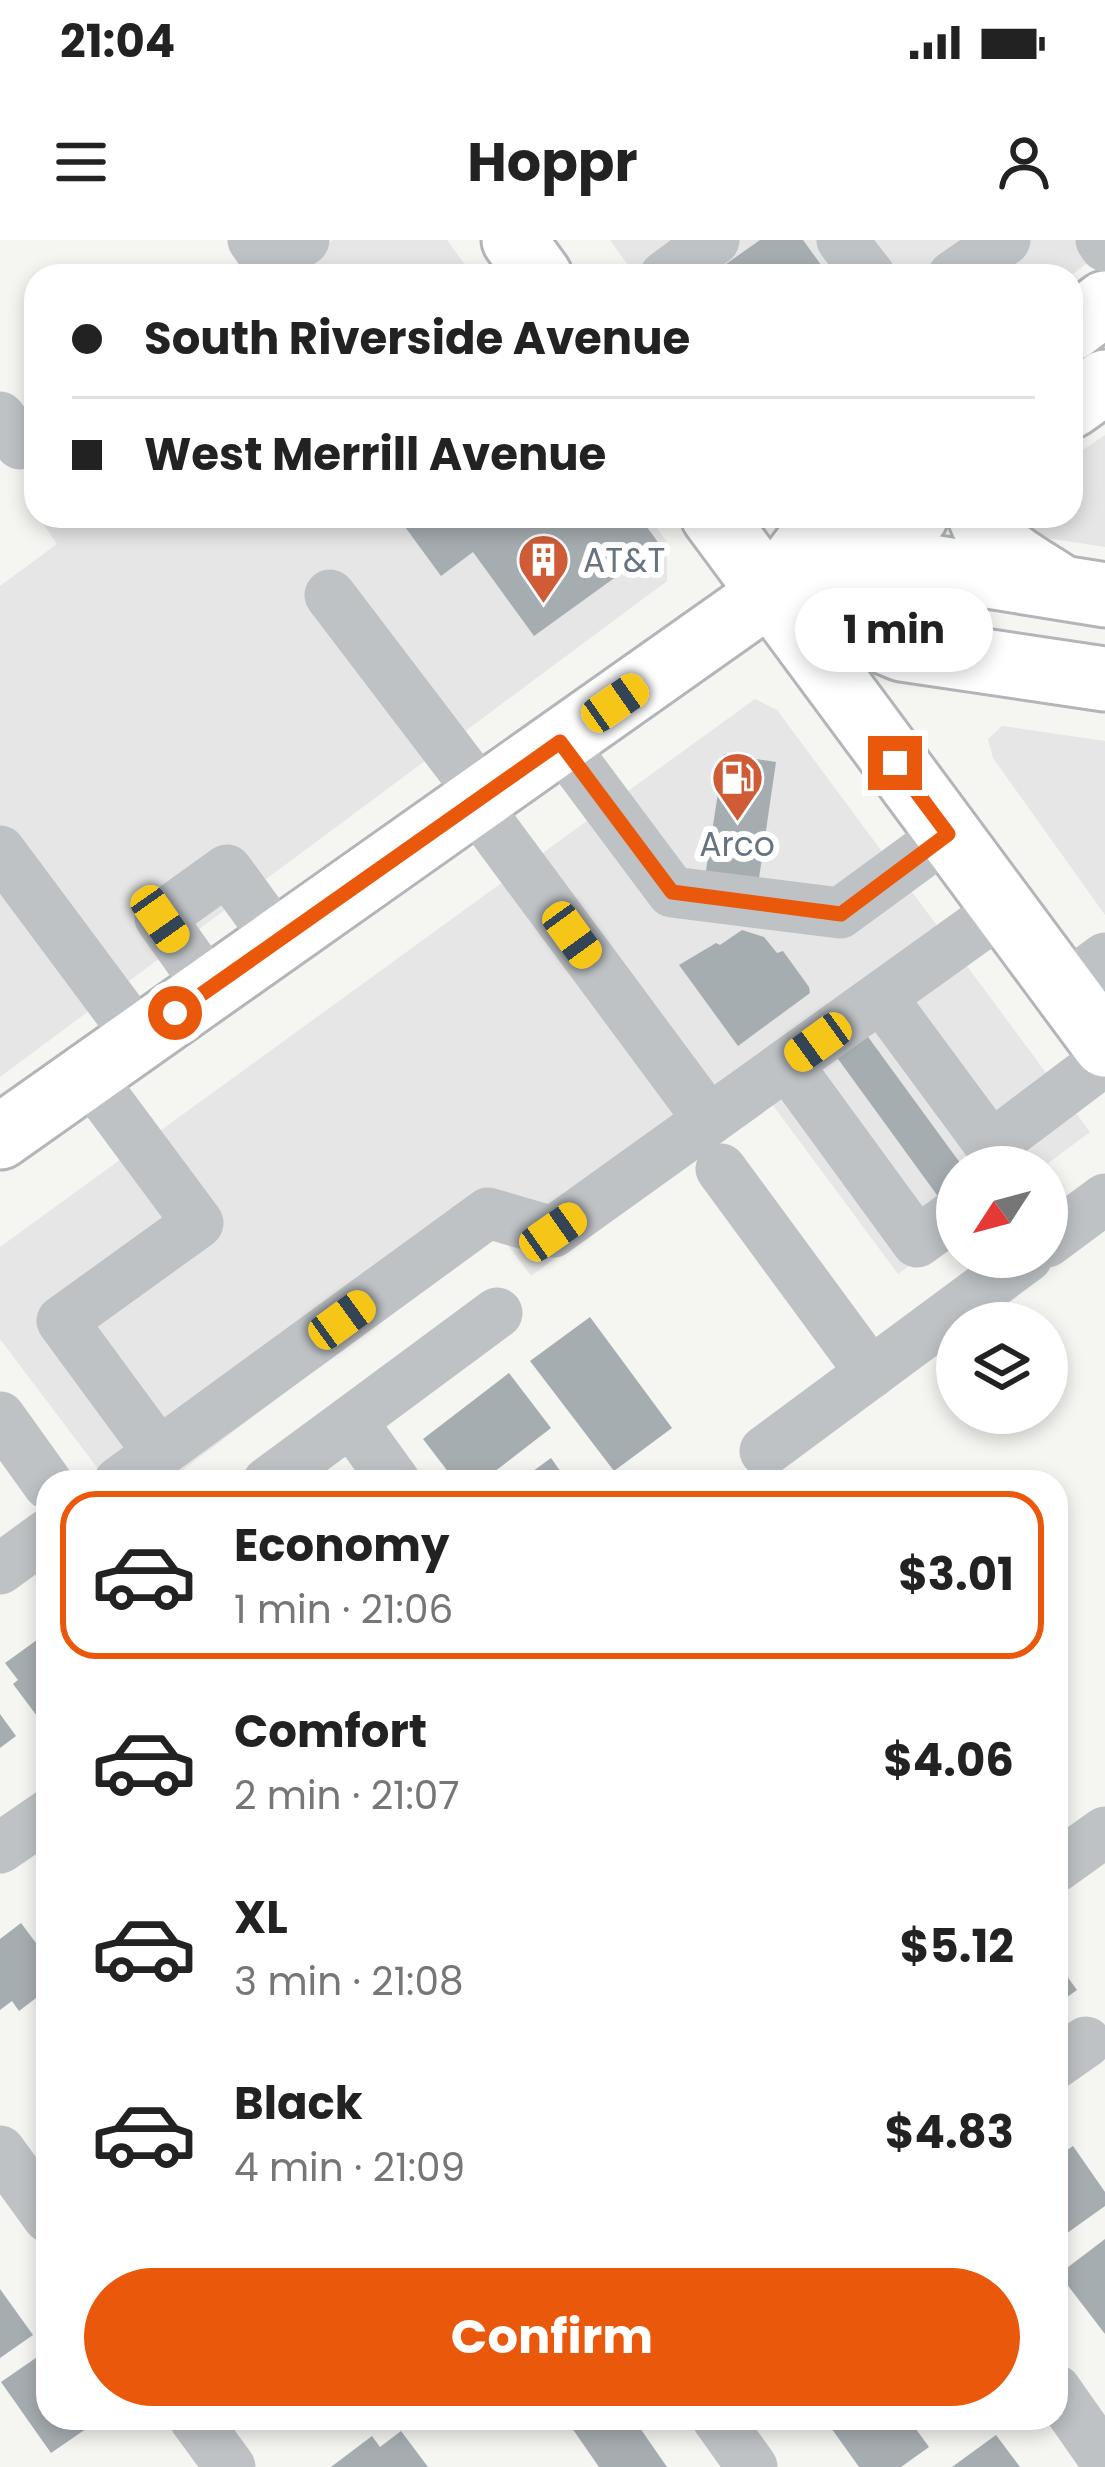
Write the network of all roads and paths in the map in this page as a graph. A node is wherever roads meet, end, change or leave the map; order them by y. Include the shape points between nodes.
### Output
1 (714, 240) edge
2 (842, 240) edge
3 (1004, 240) edge
4 (681, 264) edge
5 (861, 264) edge
6 (969, 264) edge
7 (0, 417) edge
8 (24, 442) edge
9 (722, 528) edge
10 (819, 528) edge
11 (899, 528) edge
12 (984, 528) edge
13 (1084, 592) edge
14 (769, 594) junction
15 (330, 595) dead end
16 (1105, 679) edge
17 (560, 742) junction
18 (479, 800) junction
19 (948, 834) junction
20 (0, 850) edge
21 (1003, 909) junction
22 (279, 940) junction
23 (1084, 974) edge
24 (210, 988) junction
25 (881, 997) junction
26 (140, 1039) junction
27 (1105, 1045) edge
28 (1105, 1060) edge
29 (787, 1064) junction
30 (88, 1076) junction
31 (709, 1120) junction
32 (0, 1138) edge
33 (992, 1146) edge
34 (1010, 1146) edge
35 (721, 1169) dead end
36 (1105, 1199) edge
37 (1068, 1226) edge
38 (936, 1228) edge
39 (999, 1278) edge
40 (497, 1313) dead end
41 (871, 1373) junction
42 (0, 1418) edge
43 (351, 1421) junction
44 (765, 1451) dead end
45 (139, 1468) edge
46 (38, 1470) edge
47 (284, 1470) edge
48 (386, 1470) edge
49 (36, 1543) edge
50 (0, 1569) edge
51 (36, 1824) edge
52 (1105, 1832) edge
53 (0, 1849) edge
54 (1068, 1858) edge
55 (0, 2151) edge
56 (36, 2200) edge
57 (1068, 2407) edge
58 (203, 2430) edge
59 (726, 2430) edge
60 (1105, 2460) edge
61 (230, 2467) edge
62 (752, 2467) edge

1 - 4 street
2 - 5 street
3 - 6 street
7 - 8 street
9 - 14 main road
10 - 14 main road
11 - 14 main road via 857,558
12 - 13 main road via 1010,553
13 - 14 main road via 926,566
14 - 16 main road via 902,649
14 - 17 main road
14 - 19 main road
15 - 18 street
17 - 18 main road
17 - 19 street via 672,892 841,914
18 - 22 main road
18 - 31 street
19 - 21 main road
20 - 26 street
21 - 23 main road
21 - 25 street
22 - 24 main road
22 - 24 street via 226,870 160,919
23 - 27 main road
24 - 26 main road
25 - 29 street
25 - 33 street
26 - 30 main road
28 - 34 street
29 - 31 street
29 - 38 street via 917,1242
30 - 32 main road
30 - 45 street via 198,1222 62,1321
31 - 45 street via 553,1232 488,1213
35 - 41 street
36 - 37 street
39 - 41 street
40 - 43 street
41 - 44 street
42 - 46 street
43 - 47 street
43 - 48 street
49 - 50 street
51 - 53 street
52 - 54 street
55 - 56 street
57 - 60 street
58 - 61 street
59 - 62 street

